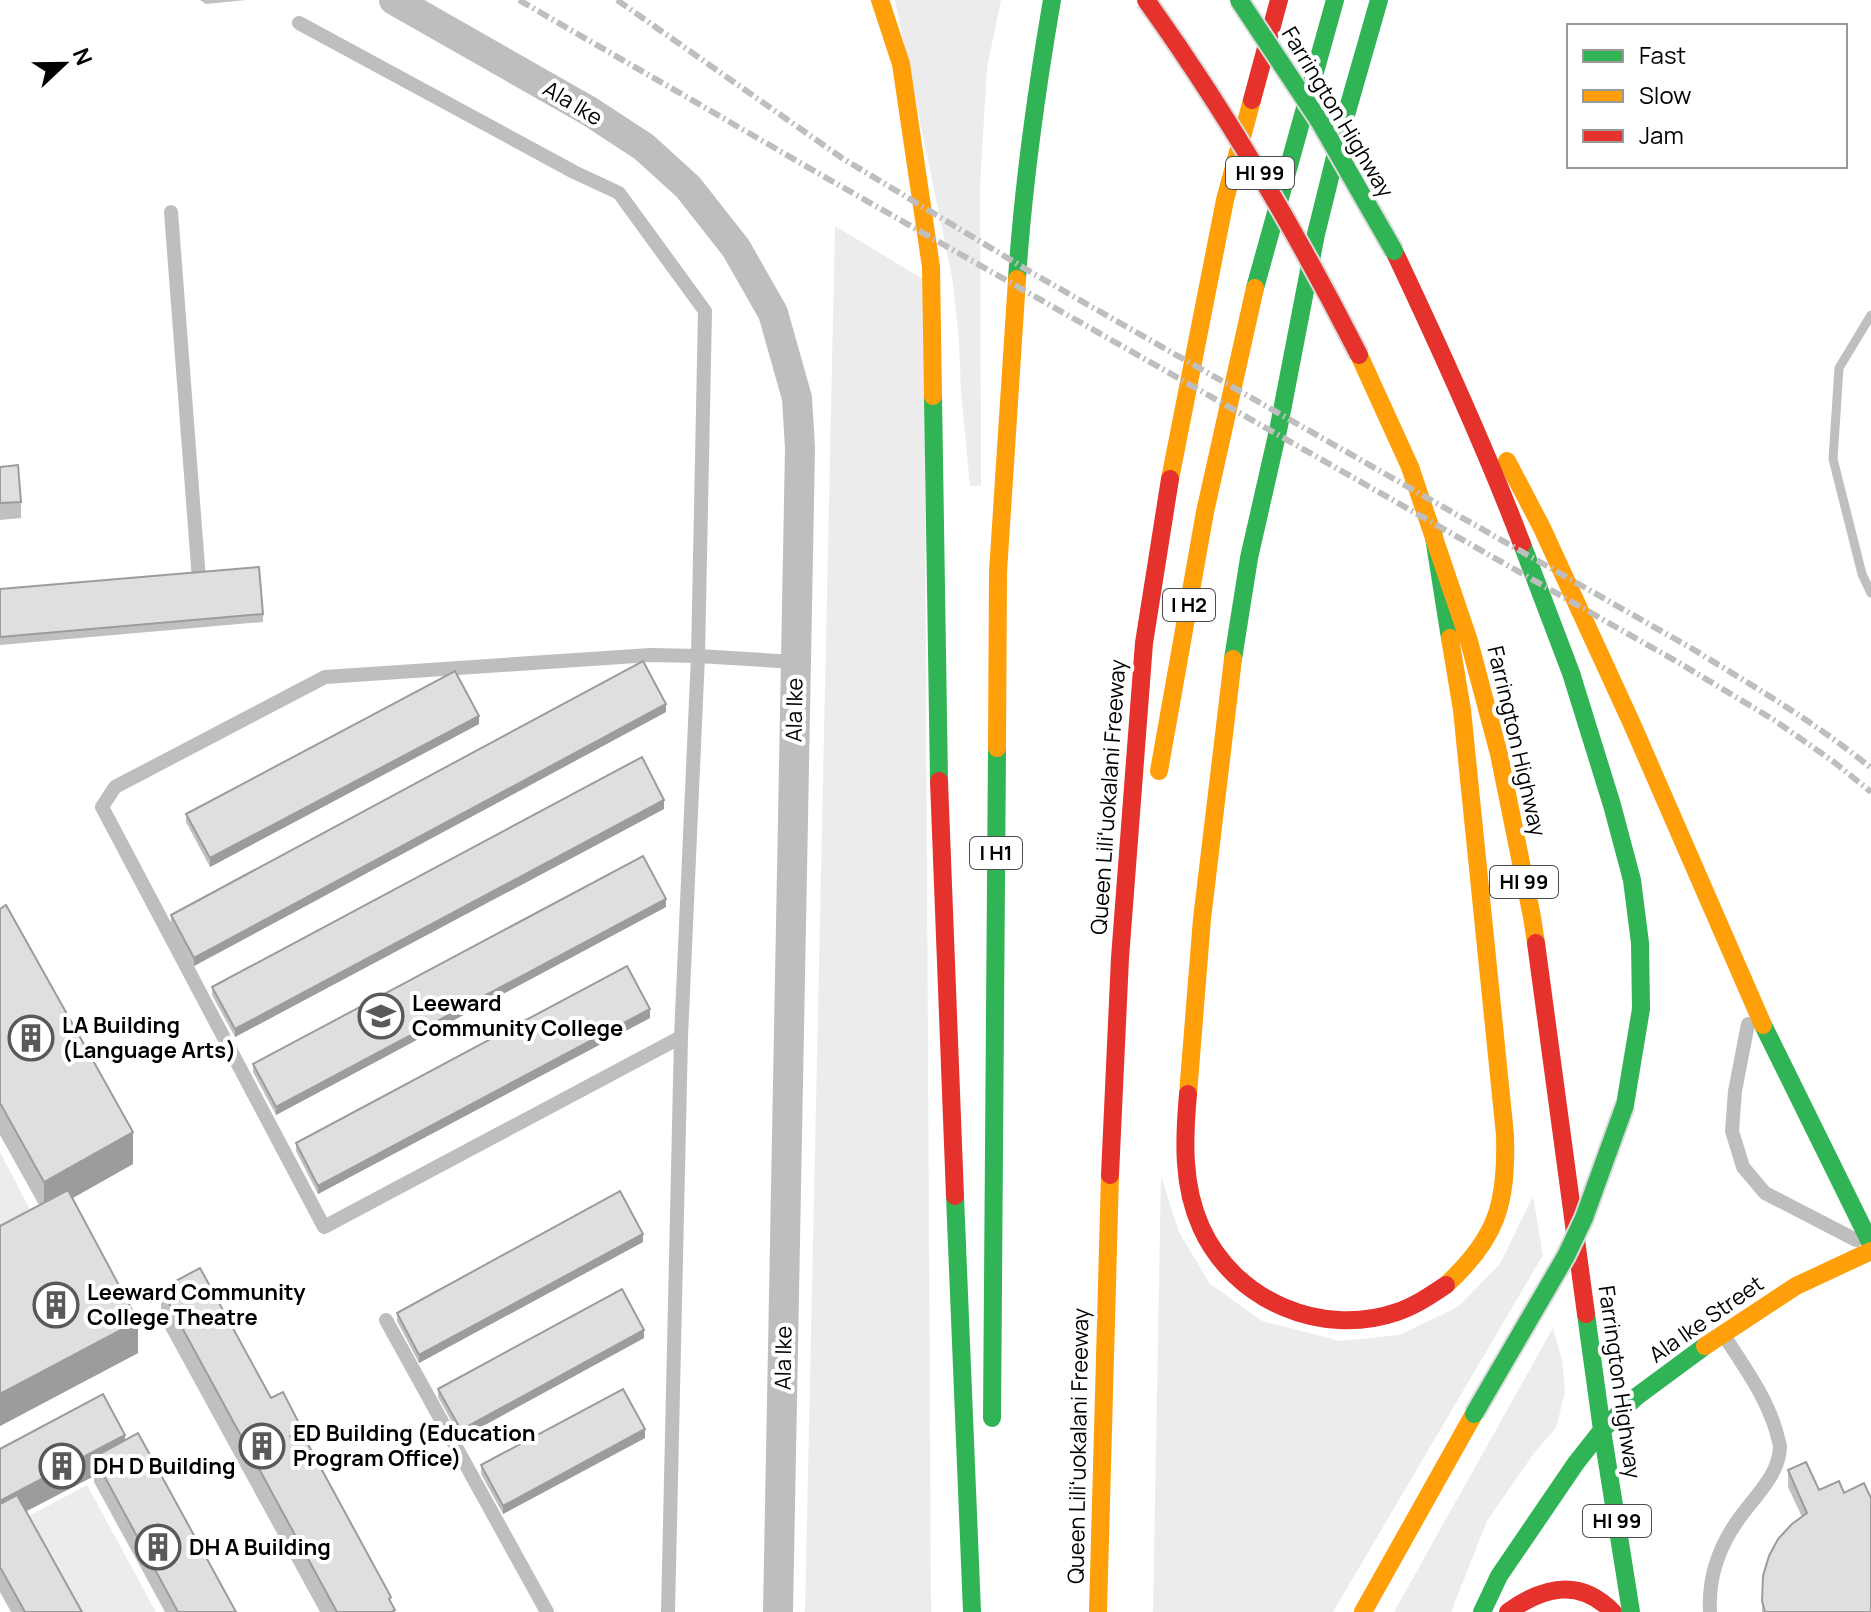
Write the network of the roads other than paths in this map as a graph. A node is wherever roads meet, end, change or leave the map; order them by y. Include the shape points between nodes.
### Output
1 (394, 0) edge
2 (880, 0) edge
3 (1055, 0) edge
4 (1146, 0) edge
5 (1239, 0) edge
6 (1279, 0) edge
7 (1335, 0) edge
8 (1379, 0) edge
9 (299, 23) dead end
10 (1385, 44) dead end
11 (1322, 208) junction
12 (171, 212) dead end
13 (1394, 251) junction
14 (1433, 531) junction
15 (199, 580) edge
16 (698, 656) junction
17 (795, 662) junction
18 (1158, 784) dead end
19 (1138, 956) dead end
20 (1752, 1004) junction
21 (681, 1037) junction
22 (1108, 1222) junction
23 (1871, 1247) edge
24 (386, 1320) dead end
25 (1723, 1333) junction
26 (1602, 1430) junction
27 (992, 1439) dead end
28 (547, 1612) edge
29 (668, 1612) edge
30 (778, 1612) edge
31 (972, 1612) edge
32 (1098, 1612) edge
33 (1363, 1612) edge
34 (1482, 1612) edge
35 (1508, 1612) edge
36 (1613, 1612) edge
37 (1631, 1612) edge
38 (1710, 1612) edge

1 - 17 street, Ala Ike via 644,147 688,187 736,248 773,313 797,398
2 - 31 main road via 901,64 931,267 939,804
3 - 27 main road, I H1 via 1035,96 1019,241 998,572
4 - 14 main road, Farrington Highway / HI 99, bridge via 1249,153 1324,285 1410,467
5 - 13 main road, Farrington Highway, bridge via 1320,122
6 - 22 main road, Queen Liliʻuokalani Freeway via 1225,200 1144,643 1120,958
7 - 18 main road, I H2 via 1260,265 1205,512
8 - 11 main road
9 - 16 lane via 619,193 705,311
10 - 11 main road
11 - 14 main road via 1241,604 1199,945 1184,1153 1193,1207 1204,1238 1221,1261 1264,1297 1314,1318 1363,1320 1413,1306 1434,1293 1472,1262 1497,1219 1504,1192 1505,1135 1462,710
12 - 15 lane
13 - 20 main road, Farrington Highway via 1542,528
13 - 33 main road, bridge via 1499,483 1571,673 1632,880 1641,1009 1625,1105 1584,1218
14 - 26 main road, Farrington Highway / HI 99 via 1499,754 1532,917
16 - 17 lane
16 - 21 lane
16 - 21 lane via 325,677 115,787 102,807 324,1227
17 - 30 street, Ala Ike
19 - 22 main road
20 - 23 main road, Farrington Highway
20 - 23 lane via 1732,1131 1743,1167 1765,1193
21 - 29 lane
22 - 32 main road, Queen Liliʻuokalani Freeway
23 - 25 main road, Ala Ike Street
24 - 28 lane
25 - 26 main road, Ala Ike Street via 1636,1397
25 - 38 lane via 1758,1388 1780,1446 1776,1467 1722,1547 1713,1572
26 - 34 main road, Ala Ike Street via 1499,1576
26 - 37 main road, Farrington Highway / HI 99
35 - 36 main road via 1524,1600 1559,1588 1597,1597

